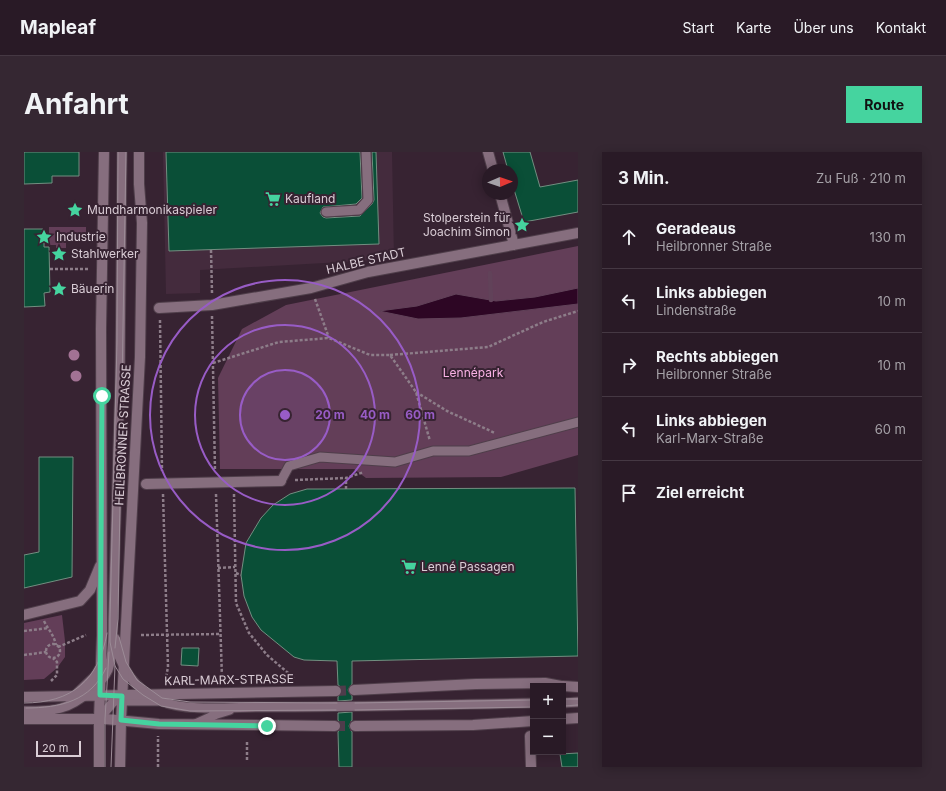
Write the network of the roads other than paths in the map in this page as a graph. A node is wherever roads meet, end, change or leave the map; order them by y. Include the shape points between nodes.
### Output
1 (104, 152) edge
2 (122, 152) edge
3 (139, 152) edge
4 (366, 152) edge
5 (488, 152) edge
6 (491, 164) edge
7 (502, 200) edge
8 (326, 212) dead end
9 (578, 233) edge
10 (514, 245) junction
11 (160, 308) dead end
12 (578, 422) edge
13 (281, 480) joint
14 (146, 484) dead end
15 (100, 566) junction
16 (24, 615) edge
17 (114, 620) junction
18 (101, 667) junction
19 (124, 669) junction
20 (101, 682) junction
21 (530, 683) edge
22 (566, 686) edge
23 (578, 688) edge
24 (336, 690) tunnel mouth
25 (354, 690) tunnel mouth
26 (150, 694) junction
27 (104, 695) junction
28 (74, 696) junction
29 (85, 696) junction
30 (24, 697) edge
31 (122, 699) junction
32 (162, 701) junction
33 (190, 702) dead end
34 (578, 702) edge
35 (530, 703) edge
36 (566, 703) edge
37 (249, 707) junction
38 (24, 711) edge
39 (578, 718) edge
40 (24, 719) edge
41 (99, 719) junction
42 (566, 719) edge
43 (121, 720) junction
44 (530, 721) edge
45 (195, 724) junction
46 (335, 726) tunnel mouth
47 (355, 726) tunnel mouth
48 (531, 755) edge
49 (98, 767) edge
50 (120, 767) edge
51 (531, 767) edge

1 - 15 street, HEILBRONNER STRASSE
2 - 17 lane
3 - 19 street, HEILBRONNER STRASSE via 142,223 140,357
4 - 8 lane via 368,200 365,205 359,210
5 - 6 street
7 - 10 street
9 - 10 street, HALBE STADT
10 - 11 street, HALBE STADT via 368,272 311,288 212,305
12 - 13 lane via 469,451 433,451 395,462 320,457 289,466
13 - 14 street, HEILBRONNER STRASSE
15 - 16 street via 90,590 80,601
15 - 18 street, HEILBRONNER STRASSE
17 - 18 lane
17 - 19 lane via 116,642
17 - 20 lane via 109,663
18 - 20 street, HEILBRONNER STRASSE
18 - 28 lane
19 - 26 lane via 134,683
19 - 31 street, HEILBRONNER STRASSE
20 - 27 street, HEILBRONNER STRASSE
20 - 29 lane
21 - 25 street
22 - 23 street
24 - 26 street, KARL-MARX-STRASSE
26 - 31 street, KARL-MARX-STRASSE
26 - 32 lane
27 - 29 street, KARL-MARX-STRASSE
27 - 31 street, KARL-MARX-STRASSE
27 - 41 street, HEILBRONNER STRASSE
28 - 29 street, KARL-MARX-STRASSE
28 - 30 street, KARL-MARX-STRASSE
29 - 38 lane via 61,709
31 - 32 lane
31 - 41 lane via 114,702
31 - 43 street, HEILBRONNER STRASSE
32 - 33 lane
32 - 37 lane via 190,707
34 - 36 lane
35 - 37 lane
37 - 45 lane via 217,714
39 - 42 street
40 - 41 street
41 - 43 street
41 - 49 street, HEILBRONNER STRASSE
43 - 45 street
43 - 50 street, HEILBRONNER STRASSE
44 - 47 street via 473,725
45 - 46 street
48 - 51 street

